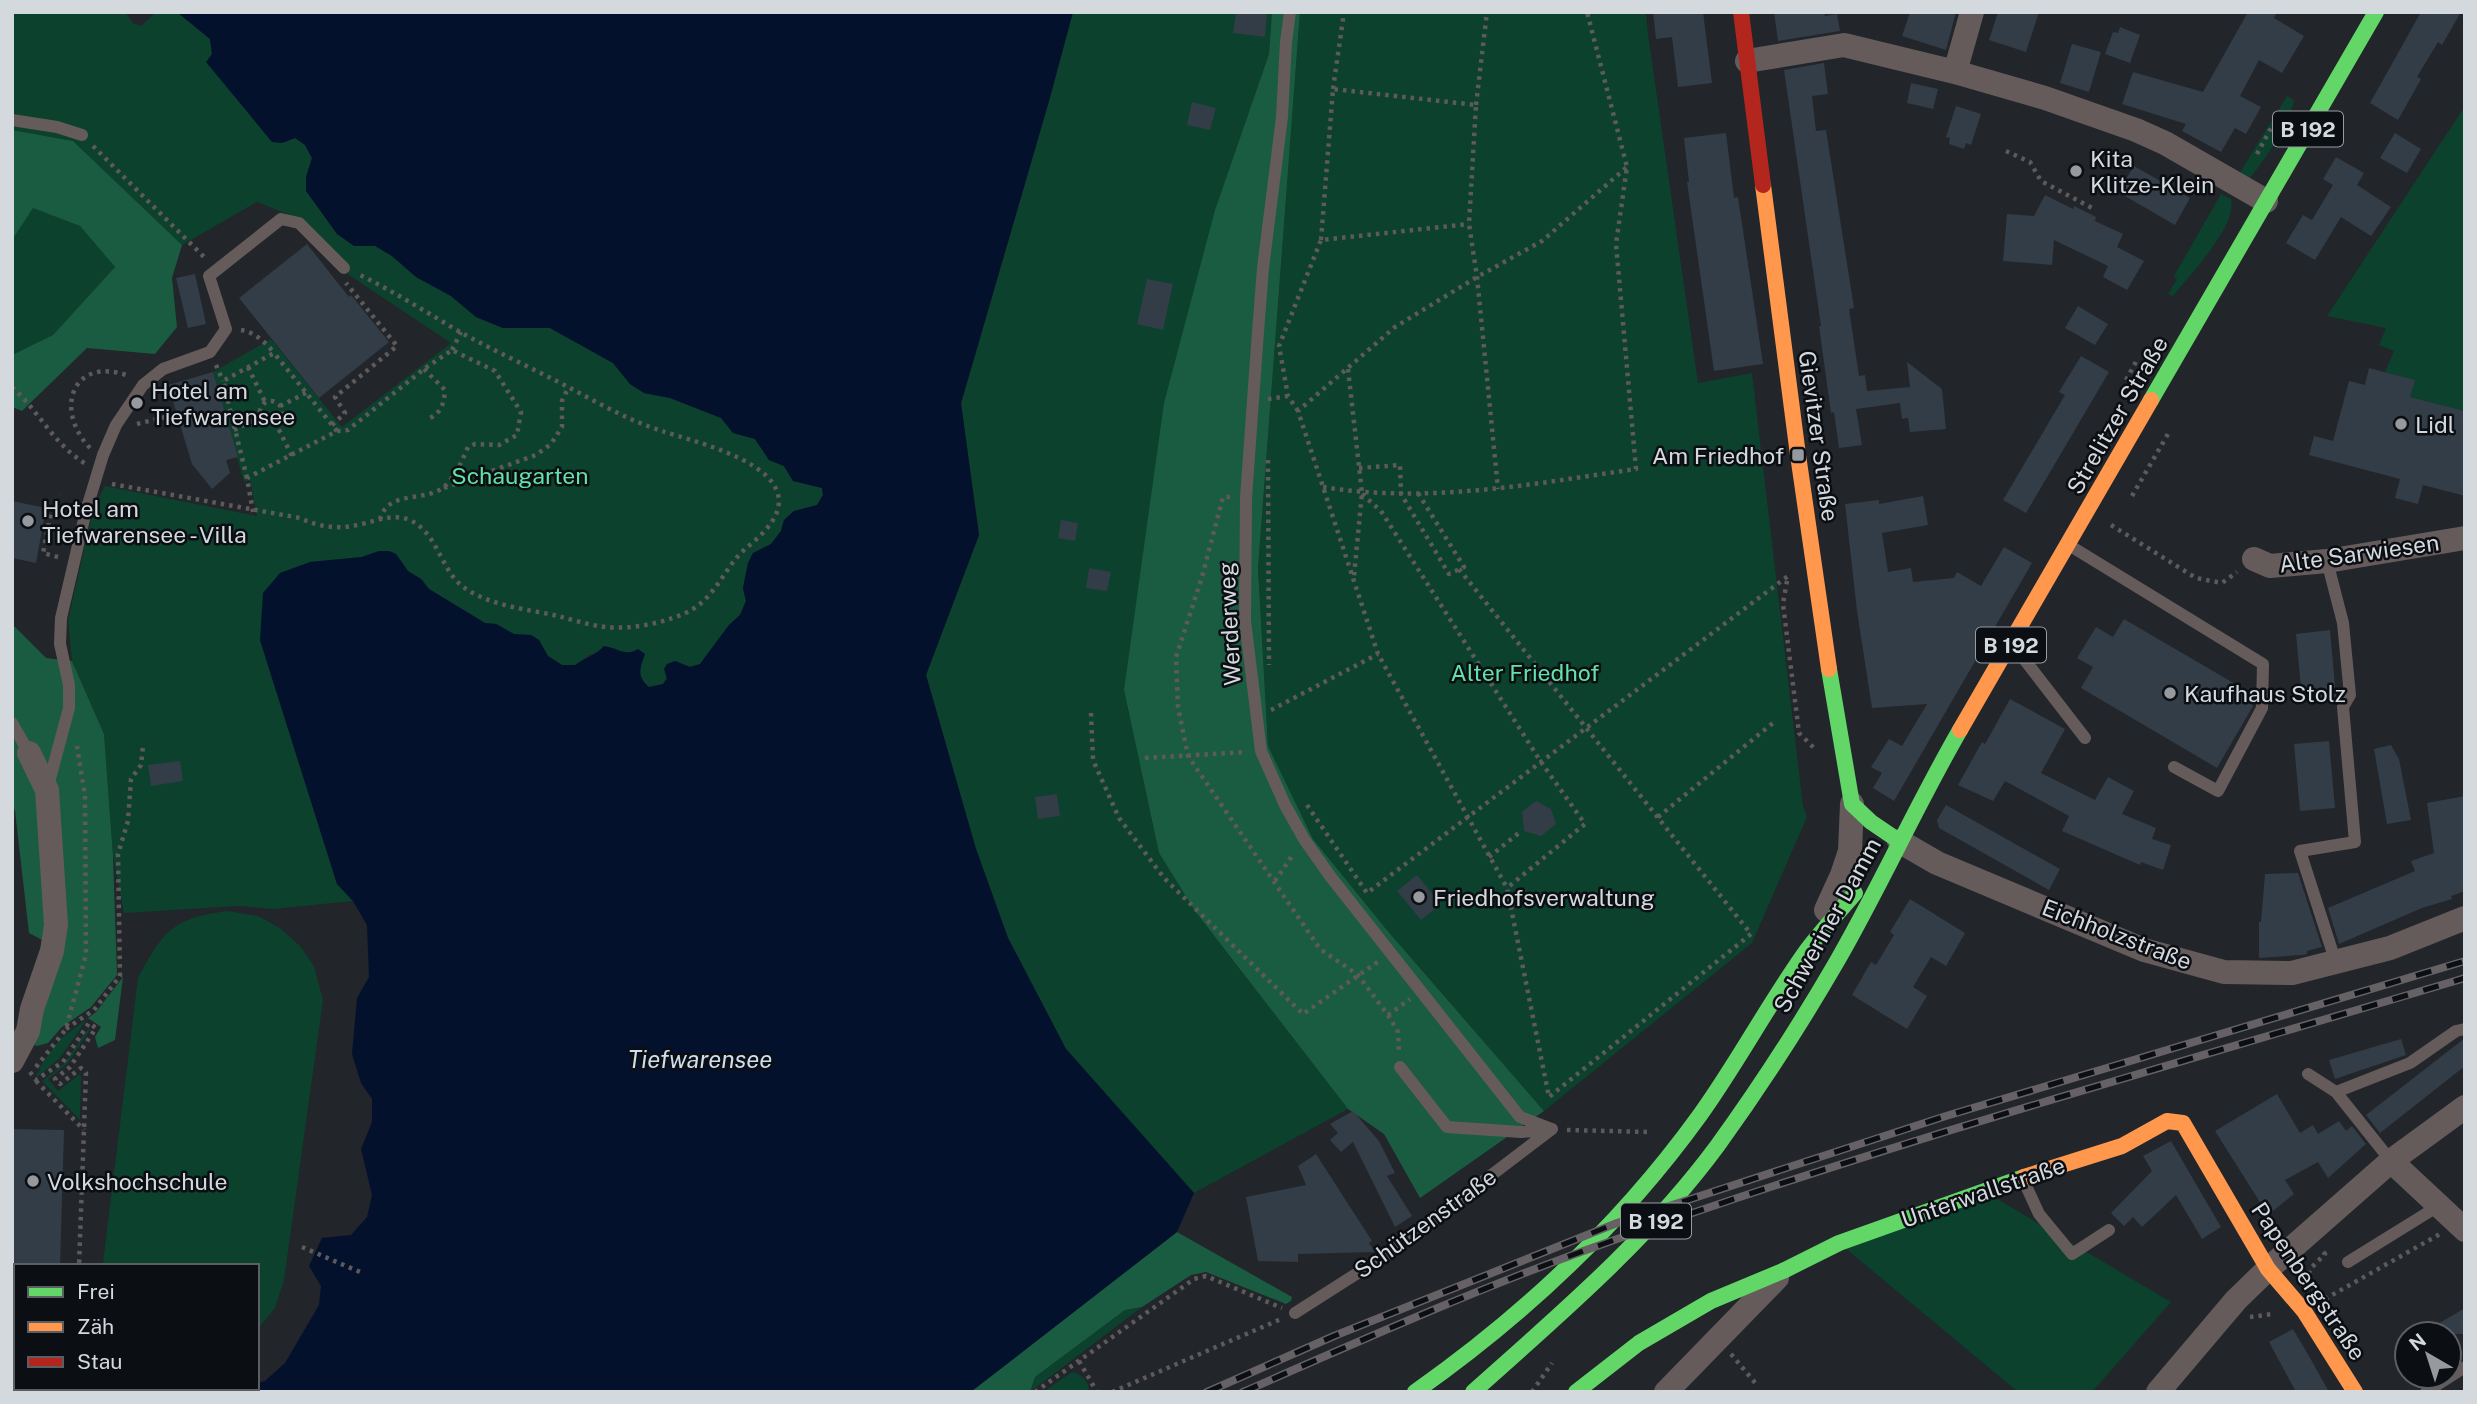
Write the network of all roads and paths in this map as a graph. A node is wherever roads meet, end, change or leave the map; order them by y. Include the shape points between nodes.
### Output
1 (1290, 12) edge
2 (1344, 12) edge
3 (1487, 12) edge
4 (1587, 12) edge
5 (1741, 12) edge
6 (1972, 12) edge
7 (2376, 12) edge
8 (1747, 61) junction
9 (1955, 72) junction
10 (1333, 89) junction
11 (1476, 105) junction
12 (12, 120) edge
13 (82, 135) joint
14 (2006, 151) dead end
15 (1627, 167) junction
16 (2266, 201) junction
17 (2094, 209) dead end
18 (1469, 224) junction
19 (1321, 240) junction
20 (344, 268) joint
21 (217, 270) junction
22 (1477, 277) junction
23 (346, 283) dead end
24 (226, 329) junction
25 (461, 332) junction
26 (452, 350) junction
27 (274, 353) junction
28 (248, 368) junction
29 (1348, 368) junction
30 (424, 369) junction
31 (144, 385) junction
32 (12, 387) edge
33 (569, 388) junction
34 (306, 393) junction
35 (1288, 396) junction
36 (1268, 399) dead end
37 (265, 402) junction
38 (280, 406) junction
39 (1298, 411) junction
40 (177, 414) dead end
41 (260, 417) junction
42 (430, 418) dead end
43 (275, 422) junction
44 (116, 425) junction
45 (332, 425) junction
46 (234, 430) junction
47 (337, 431) junction
48 (1268, 453) dead end
49 (103, 455) junction
50 (292, 456) junction
51 (1359, 468) junction
52 (97, 476) junction
53 (247, 478) junction
54 (1323, 487) junction
55 (443, 488) junction
56 (1498, 489) junction
57 (1362, 493) junction
58 (1418, 493) junction
59 (1401, 494) junction
60 (60, 495) dead end
61 (2089, 510) junction
62 (253, 512) junction
63 (380, 520) junction
64 (2465, 538) edge
65 (2068, 545) junction
66 (43, 553) dead end
67 (2254, 559) joint
68 (2328, 561) junction
69 (1459, 569) junction
70 (1787, 576) dead end
71 (1354, 580) junction
72 (2009, 649) junction
73 (1378, 654) junction
74 (1269, 670) dead end
75 (1270, 697) dead end
76 (1091, 713) dead end
77 (12, 723) edge
78 (1773, 723) dead end
79 (1587, 727) junction
80 (2085, 738) dead end
81 (143, 746) dead end
82 (1261, 751) junction
83 (29, 753) joint
84 (1145, 758) dead end
85 (1541, 762) junction
86 (2174, 767) dead end
87 (47, 790) junction
88 (1302, 798) dead end
89 (1852, 804) junction
90 (1658, 817) junction
91 (1467, 818) junction
92 (1520, 832) dead end
93 (1304, 839) junction
94 (1899, 841) junction
95 (1489, 857) junction
96 (1275, 881) dead end
97 (1507, 888) junction
98 (2465, 918) edge
99 (1808, 950) junction
100 (1391, 953) junction
101 (2336, 963) junction
102 (22, 1006) edge
103 (1388, 1015) dead end
104 (66, 1029) dead end
105 (2465, 1029) edge
106 (21, 1067) edge
107 (1400, 1067) joint
108 (2308, 1074) dead end
109 (36, 1080) junction
110 (2336, 1092) junction
111 (2465, 1107) edge
112 (2183, 1123) joint
113 (1552, 1129) junction
114 (84, 1130) junction
115 (1656, 1132) dead end
116 (2391, 1161) junction
117 (2022, 1177) junction
118 (2455, 1217) edge
119 (2109, 1230) dead end
120 (302, 1247) dead end
121 (2348, 1262) dead end
122 (79, 1264) edge
123 (2268, 1269) junction
124 (1784, 1270) junction
125 (359, 1272) dead end
126 (2304, 1311) junction
127 (1295, 1314) junction
128 (1717, 1337) junction
129 (1079, 1361) junction
130 (2465, 1367) edge
131 (1757, 1385) dead end
132 (1035, 1392) edge
133 (1097, 1392) edge
134 (1112, 1392) edge
135 (1415, 1392) edge
136 (1473, 1392) edge
137 (1576, 1392) edge
138 (1666, 1392) edge
139 (2158, 1392) edge
140 (2355, 1392) edge
141 (2426, 1392) edge

1 - 82 lane, Werderweg via 1263,268 1246,498 1245,621
2 - 10 path
3 - 11 path
4 - 15 path
5 - 8 main road, Gievitzer Straße
6 - 9 street
7 - 16 main road, Strelitzer Straße / B 192
8 - 9 street via 1844,45
8 - 89 main road, Gievitzer Straße via 1822,628
9 - 16 street via 2136,130
10 - 11 path
10 - 19 path
11 - 18 path
12 - 13 lane
13 - 21 path
14 - 17 path via 2030,162 2049,187
15 - 22 path via 1542,241
15 - 56 path via 1616,244 1636,470
16 - 61 main road, Strelitzer Straße / B 192
18 - 19 path
18 - 22 path
19 - 35 path via 1279,346
20 - 21 lane via 299,223 281,219
20 - 25 path
21 - 24 lane via 209,276
22 - 29 path via 1395,327
22 - 56 path
23 - 45 path via 397,346 335,397 345,413
24 - 27 path via 246,331
24 - 31 lane via 210,352 163,369
25 - 26 path
25 - 33 path
26 - 30 path
26 - 55 path via 495,371 521,412 517,435 499,445 468,447
27 - 28 path
27 - 34 path
28 - 37 path
28 - 46 path via 223,381
29 - 39 path
29 - 51 path
30 - 42 path via 444,390 440,410
30 - 47 path via 348,430
31 - 44 lane
31 - 49 path via 116,371 101,370 88,375 72,394 71,419 88,446
32 - 52 path via 46,429
33 - 55 path via 562,401 562,427 551,444 536,455
33 - 63 path via 632,421 716,447 764,472 776,488 776,514 767,530 694,608 665,623 607,628 485,599 451,577 428,535 410,520
34 - 38 path
34 - 45 path
35 - 36 path
35 - 39 path
37 - 38 path via 275,401
37 - 41 path
38 - 43 path via 282,414
39 - 54 path
40 - 44 path
41 - 43 path
41 - 46 path
43 - 50 path
44 - 49 lane
45 - 47 path
46 - 53 path
47 - 50 path
48 - 74 path
49 - 52 lane
50 - 53 path
51 - 57 path
51 - 59 path via 1400,465
52 - 62 path
52 - 87 lane via 61,618 69,708
53 - 62 path
54 - 57 path
54 - 71 path
55 - 63 path via 391,503 382,510
56 - 58 path
57 - 59 path
57 - 71 path
57 - 85 path via 1381,511
58 - 59 path
58 - 69 path via 1464,567
59 - 69 path via 1449,575
60 - 66 path via 44,534
61 - 65 main road, Strelitzer Straße / B 192
61 - 67 path via 2196,578 2222,583
62 - 63 path via 300,518 319,527
64 - 68 street, Alte Sarwiesen
65 - 72 main road, Strelitzer Straße / B 192
65 - 86 lane via 2263,664 2262,708 2218,791
67 - 68 street, Alte Sarwiesen via 2270,566
68 - 101 lane via 2343,624 2350,695 2343,706 2355,842 2300,851
69 - 79 path
70 - 79 path
71 - 73 path
72 - 80 lane via 2024,659
72 - 94 main road, Strelitzer Straße / B 192
73 - 75 path via 1270,711
73 - 91 path
76 - 100 path via 1093,760 1119,818 1164,878 1303,1014
77 - 83 lane
78 - 90 path
79 - 85 path
79 - 90 path
81 - 104 path via 141,765 131,779 128,821 118,854 120,976 94,1010
82 - 84 path
82 - 93 lane, Werderweg
83 - 87 street
85 - 91 path
85 - 97 path via 1584,824
87 - 102 street via 56,925 52,951
88 - 91 path via 1367,893
89 - 94 main road
89 - 99 street via 1850,851
90 - 97 path via 1751,934 1549,1097
91 - 95 path
92 - 95 path
93 - 96 path
93 - 100 lane, Werderweg
94 - 99 main road, Schweriner Damm / B 192
94 - 101 street, Eichholzstraße via 1937,863 2144,950 2224,972 2292,973
94 - 136 main road, Schweriner Damm / B 192 via 1818,995 1717,1146 1653,1224
95 - 97 path
98 - 101 street, Eichholzstraße via 2390,948
99 - 135 main road, Schweriner Damm / B 192 via 1685,1135 1652,1174 1583,1250 1497,1329
100 - 113 lane, Werderweg via 1520,1117
102 - 106 street via 28,1031
103 - 107 path via 1398,1032
105 - 110 lane via 2410,1063
106 - 109 path
107 - 113 lane via 1447,1127 1521,1132
108 - 110 lane
109 - 114 path
109 - 114 path via 63,1062 89,1023 96,1028 70,1067 55,1079 60,1084 81,1068 86,1073
110 - 116 lane
111 - 116 street
112 - 117 main road, Unterwallstraße via 2166,1121 2122,1146
112 - 123 main road, Papenbergstraße
113 - 115 path
113 - 127 lane, Schützenstraße via 1389,1253
114 - 122 path
116 - 118 street
116 - 123 street
117 - 119 lane via 2039,1214 2072,1254
117 - 124 main road, Unterwallstraße via 1839,1243
118 - 121 lane
118 - 126 path
120 - 125 path
123 - 126 main road, Papenbergstraße
123 - 139 street
124 - 128 street, Unterwallstraße
124 - 137 main road, Unterwallstraße via 1711,1301 1639,1343
126 - 140 main road, Papenbergstraße
127 - 129 path via 1206,1276 1194,1279
127 - 134 path
128 - 131 path
128 - 138 street, Unterwallstraße
129 - 132 path
129 - 133 path
130 - 141 lane

